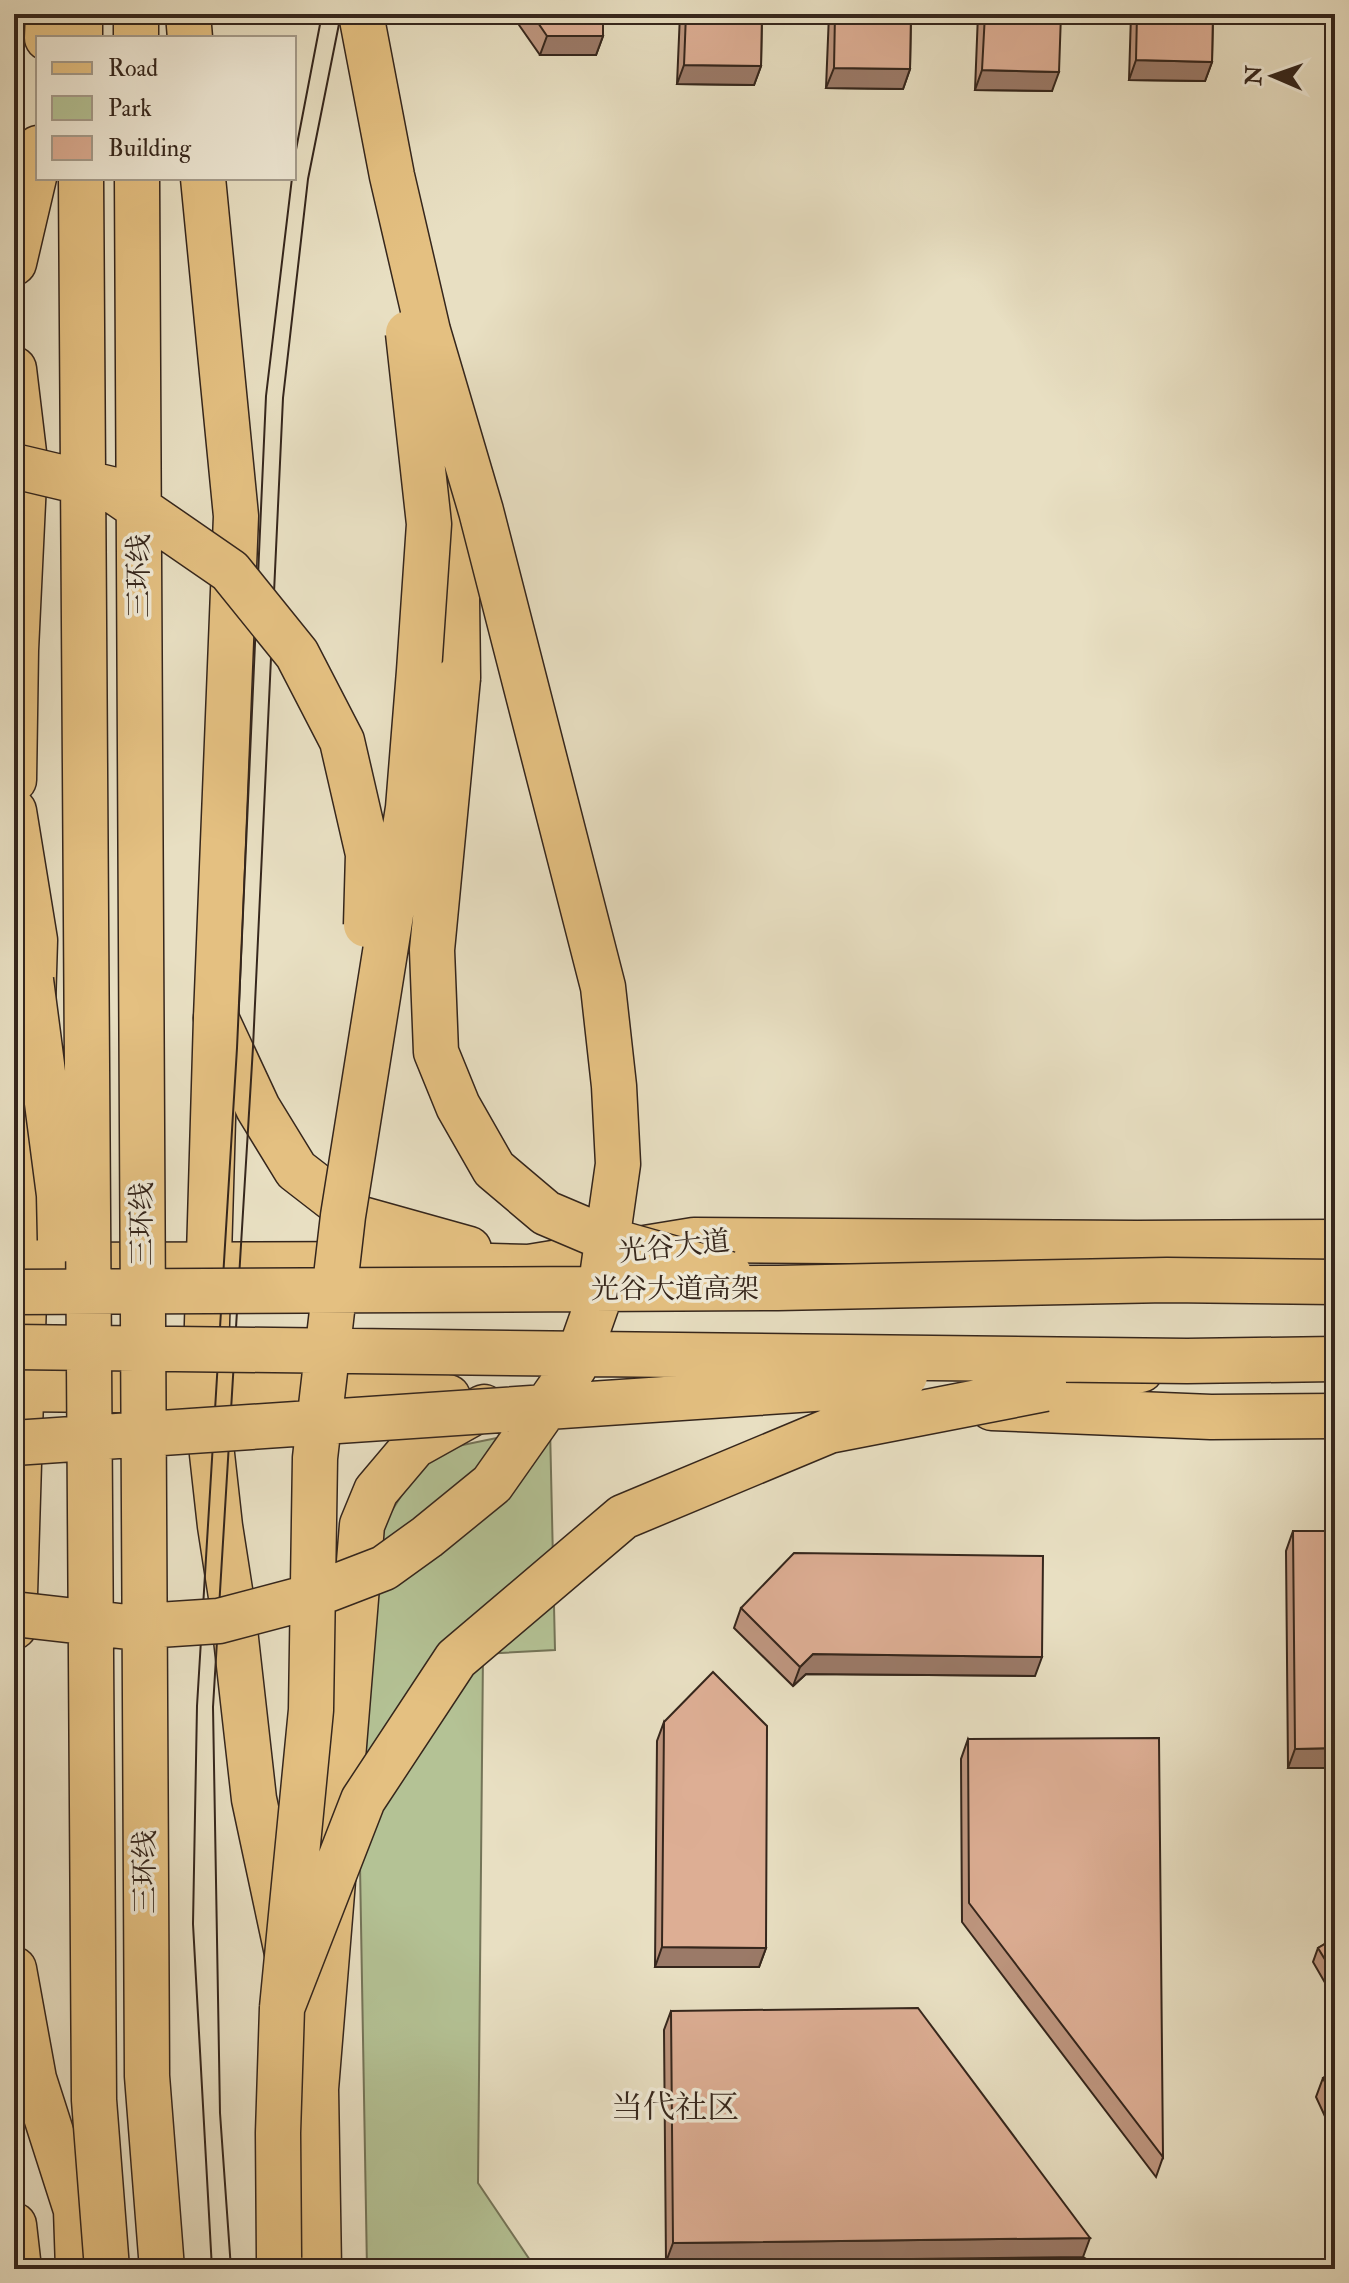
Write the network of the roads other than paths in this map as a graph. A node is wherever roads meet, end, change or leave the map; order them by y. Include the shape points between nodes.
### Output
1 (48, 14) edge
2 (80, 14) edge
3 (136, 14) edge
4 (188, 14) edge
5 (361, 14) edge
6 (47, 36) edge
7 (80, 36) edge
8 (136, 36) edge
9 (190, 36) edge
10 (36, 169) edge
11 (392, 176) junction
12 (81, 180) edge
13 (137, 180) edge
14 (203, 180) edge
15 (14, 263) edge
16 (428, 331) junction
17 (14, 369) edge
18 (14, 466) edge
19 (14, 780) edge
20 (14, 811) edge
21 (14, 945) edge
22 (216, 1018) junction
23 (360, 1119) junction
24 (1335, 1242) edge
25 (209, 1265) junction
26 (529, 1267) junction
27 (17, 1274) edge
28 (1335, 1282) edge
29 (778, 1288) junction
30 (14, 1347) edge
31 (1009, 1358) junction
32 (1335, 1359) edge
33 (1187, 1361) junction
34 (17, 1389) edge
35 (205, 1391) junction
36 (500, 1399) junction
37 (1335, 1416) edge
38 (14, 1443) edge
39 (14, 1614) edge
40 (14, 1627) edge
41 (14, 1969) edge
42 (282, 2008) junction
43 (316, 2089) junction
44 (76, 2210) junction
45 (14, 2225) edge
46 (293, 2265) edge
47 (19, 2269) edge
48 (78, 2269) edge
49 (107, 2269) edge
50 (162, 2269) edge

1 - 6 main road
2 - 7 main road
3 - 8 main road
4 - 9 main road
5 - 11 main road, bridge
10 - 15 main road
11 - 16 main road, bridge
11 - 23 main road, bridge via 429,524 408,808
12 - 49 main road, 三环线, bridge via 94,2084
13 - 50 main road, 三环线, bridge via 146,2060
14 - 22 main road via 236,516
16 - 29 main road, bridge via 457,531 458,678 432,950 436,1052 458,1106 494,1169 546,1213 612,1241
16 - 39 main road, bridge via 481,511 603,987 618,1164 599,1298 575,1366 492,1484 384,1568 306,1598 219,1621 128,1627
17 - 19 main road via 25,461
18 - 23 main road, bridge via 111,489 230,571 297,654 342,741 368,854
20 - 27 main road via 35,940
21 - 44 main road, bridge via 31,980 59,1195
22 - 25 main road
22 - 26 main road via 258,1108 296,1170 358,1218
23 - 42 main road, bridge via 343,1216 315,1458 311,1710
24 - 26 main road, 光谷大道 via 694,1240
25 - 26 main road, 光谷大道
25 - 27 main road, 光谷大道
25 - 35 main road
27 - 29 main road, 光谷大道高架, bridge
27 - 34 main road
28 - 29 main road, 光谷大道高架, bridge
30 - 31 main road, bridge
31 - 33 main road, bridge
31 - 38 main road, bridge via 843,1387
32 - 33 main road, bridge
33 - 42 main road, bridge via 829,1431 623,1517 456,1659 363,1800
34 - 35 main road
34 - 39 main road
35 - 36 main road
35 - 43 main road via 254,1799
36 - 37 main road via 640,1394 1211,1417
36 - 43 main road via 414,1446 376,1491 362,1525
39 - 40 main road
41 - 44 main road via 34,2079
42 - 46 main road, bridge via 278,2133
43 - 46 main road
44 - 48 main road
45 - 47 main road

